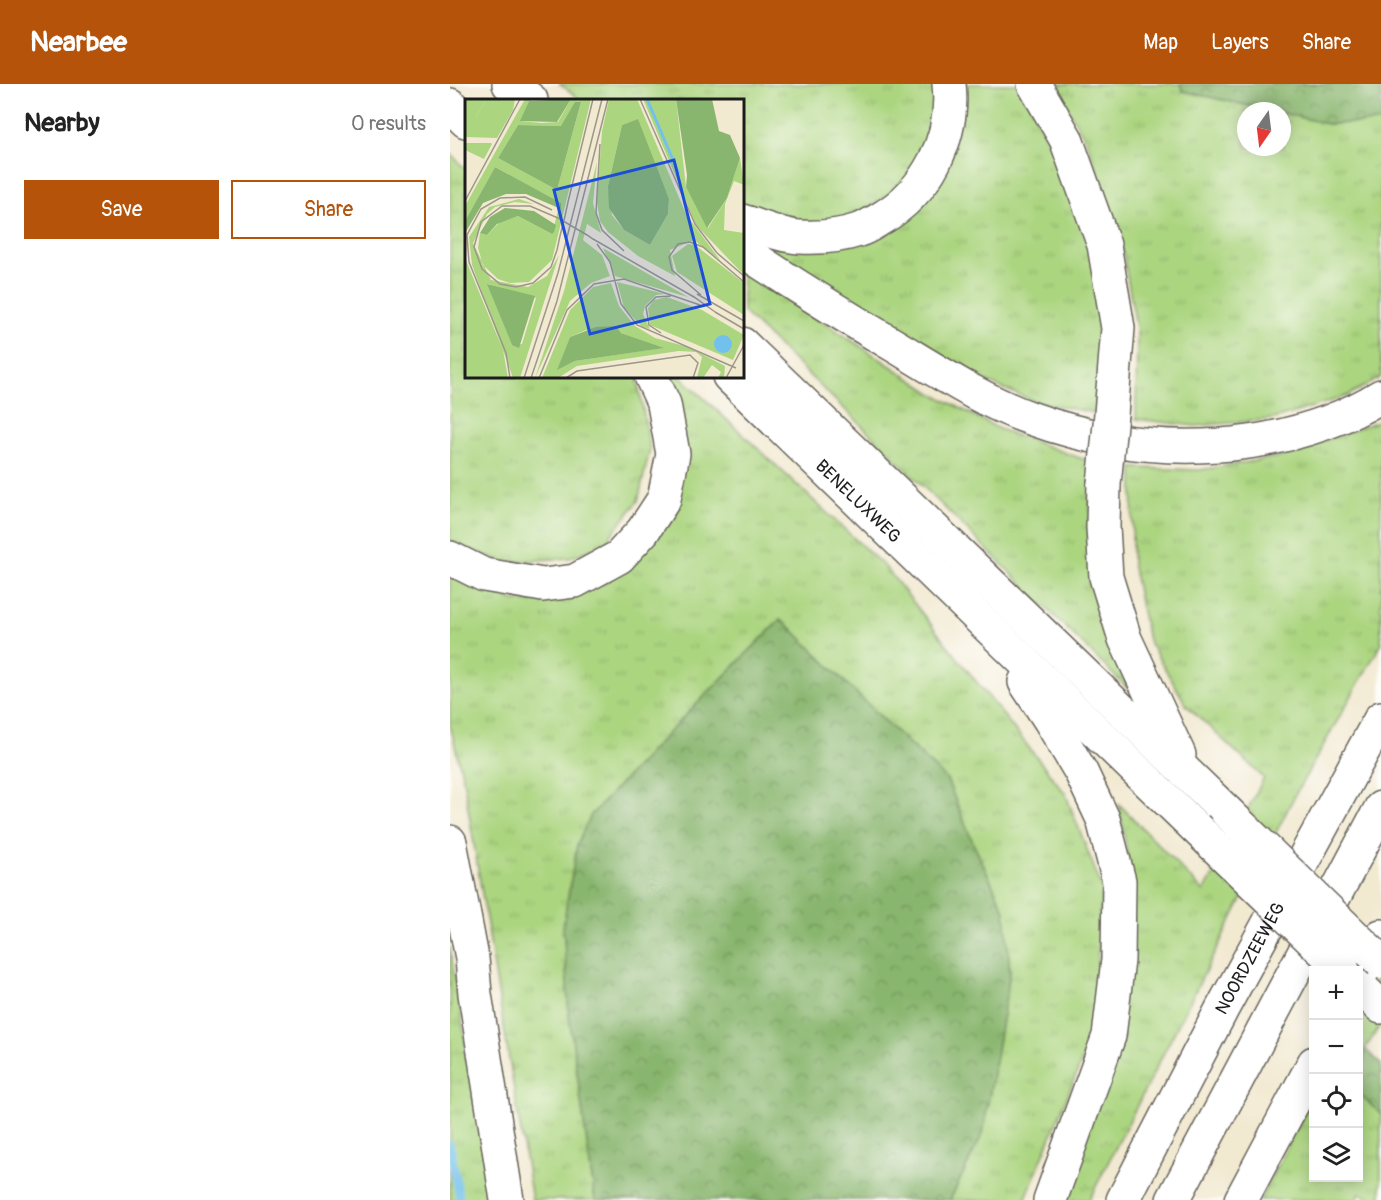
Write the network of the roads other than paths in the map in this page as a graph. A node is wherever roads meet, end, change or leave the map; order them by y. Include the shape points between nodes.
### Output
1 (486, 84) edge
2 (509, 84) edge
3 (949, 84) edge
4 (1034, 84) edge
5 (499, 99) edge
6 (530, 99) edge
7 (744, 222) edge
8 (744, 251) edge
9 (744, 346) edge
10 (652, 378) edge
11 (731, 378) edge
12 (1381, 396) edge
13 (450, 558) edge
14 (987, 626) junction
15 (1381, 718) edge
16 (1186, 770) junction
17 (1381, 808) edge
18 (450, 842) edge
19 (1381, 936) edge
20 (1381, 962) edge
21 (1339, 966) edge
22 (1363, 971) edge
23 (1363, 989) edge
24 (1381, 1007) edge
25 (1309, 1072) edge
26 (507, 1200) edge
27 (1050, 1200) edge
28 (1123, 1200) edge
29 (1173, 1200) edge
30 (1241, 1200) edge

1 - 5 highway
2 - 6 highway
3 - 7 highway via 947,130 938,154 926,177 896,210 861,230 832,236 799,237
4 - 16 highway, bridge via 1066,139 1104,245 1118,328 1104,484 1107,577 1125,639
8 - 12 highway via 962,386 1032,419 1097,438 1155,446 1210,447 1266,439 1355,412
9 - 16 highway
10 - 13 highway via 664,404 673,454 664,499 643,531 619,556 575,581 543,585 484,575
11 - 14 highway, BENELUXWEG
14 - 21 highway, bridge
14 - 27 highway via 1081,772 1103,819 1119,881 1118,960 1109,1036
15 - 28 highway, NOORDZEEWEG
16 - 20 highway, bridge
17 - 29 highway
18 - 26 highway via 472,958
19 - 22 highway
23 - 24 highway
25 - 30 highway

